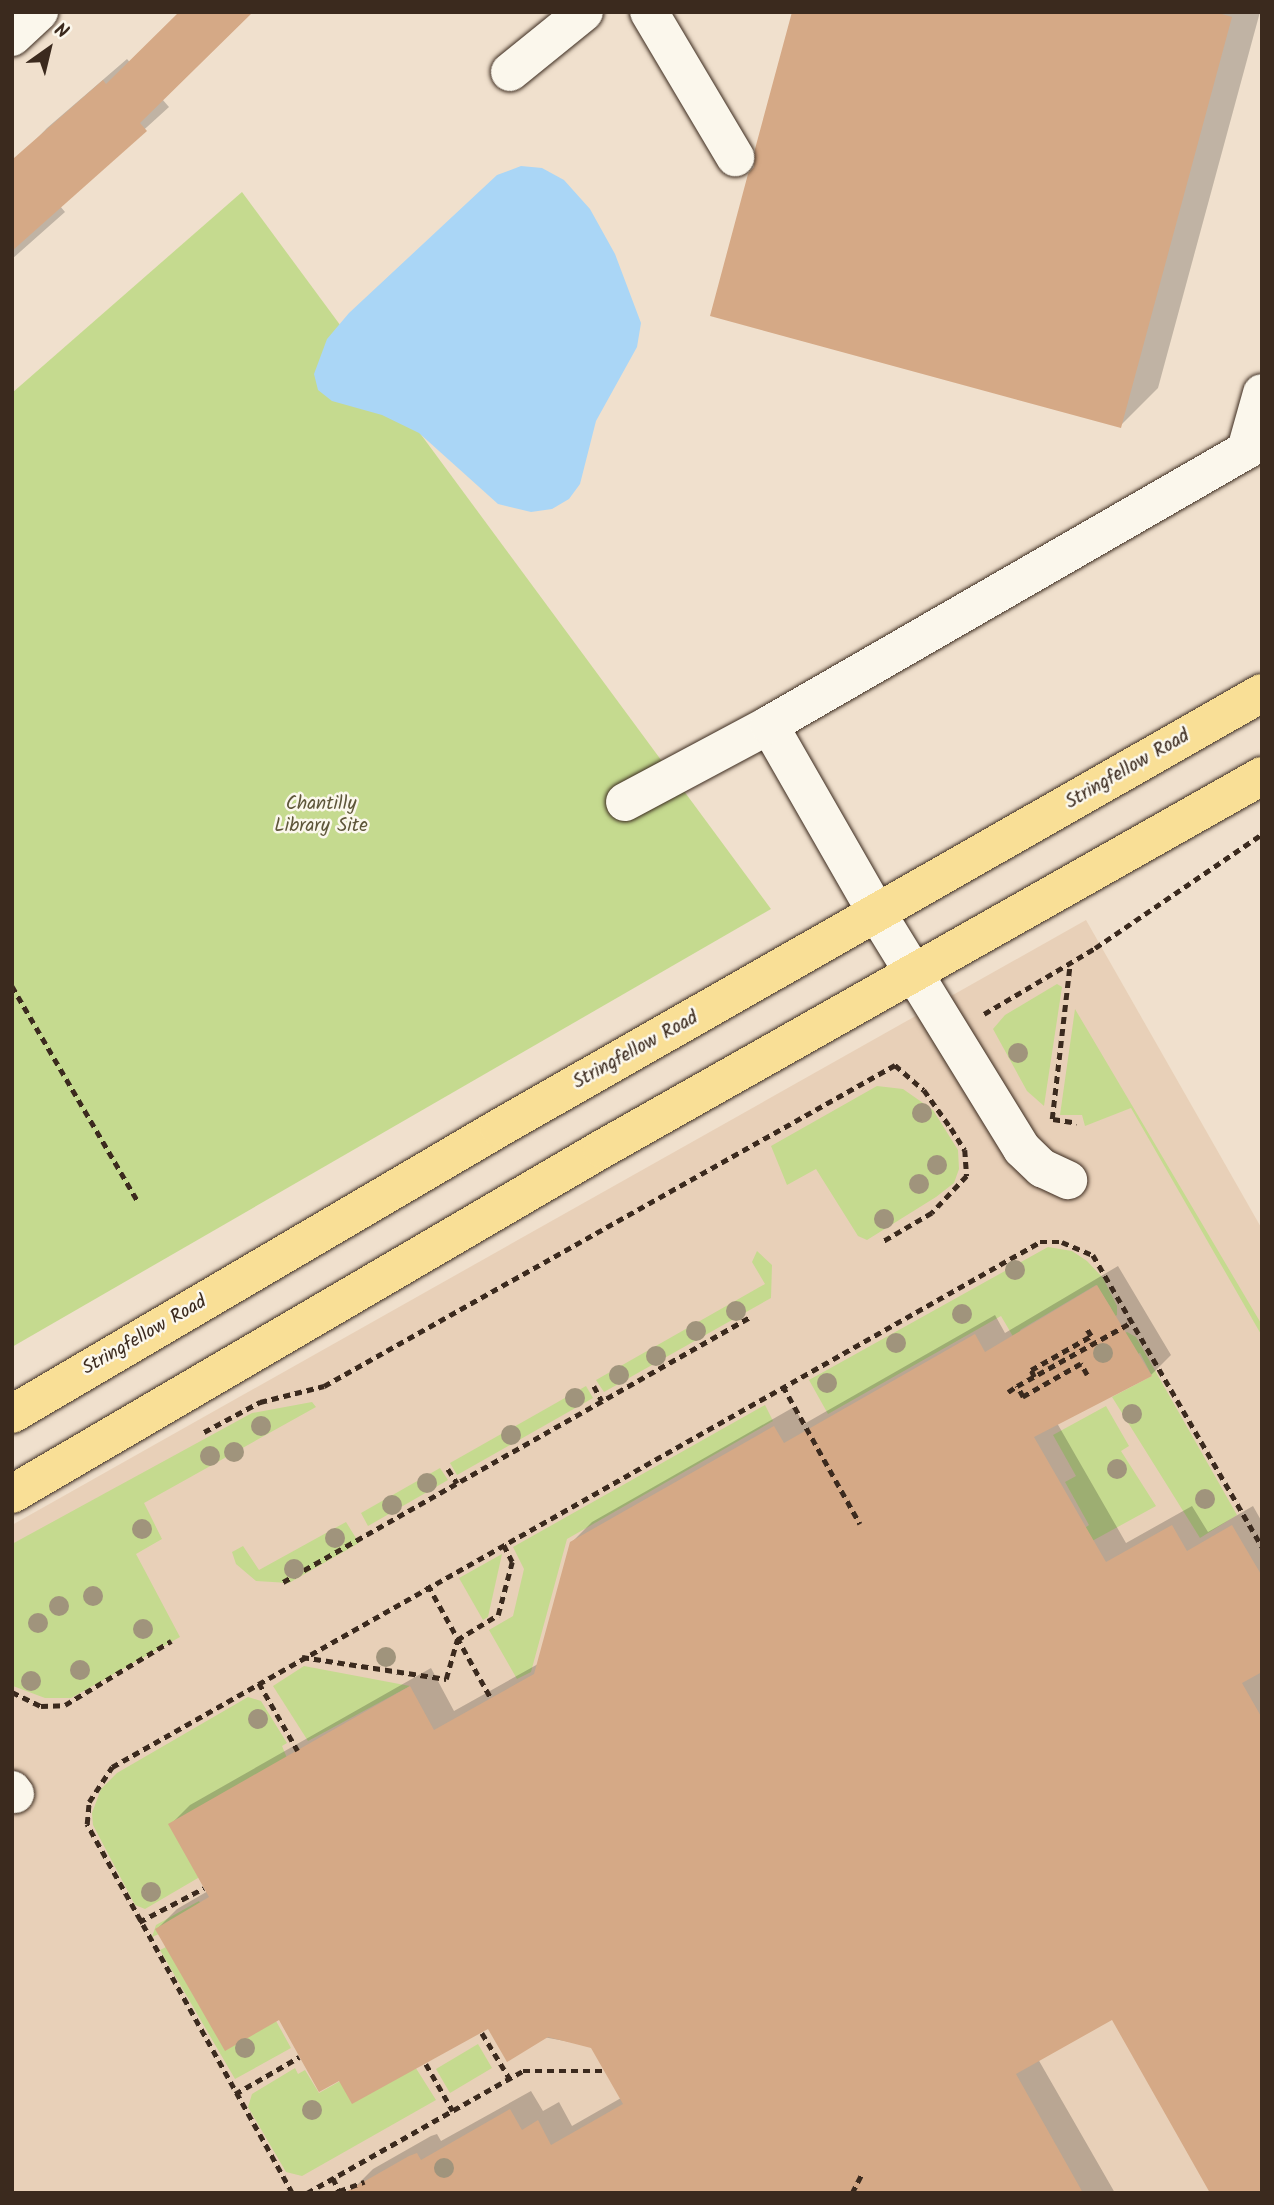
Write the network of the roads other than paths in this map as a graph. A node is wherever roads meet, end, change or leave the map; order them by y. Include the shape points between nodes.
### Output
1 (39, 12) edge
2 (584, 12) edge
3 (649, 12) edge
4 (12, 37) edge
5 (510, 72) dead end
6 (735, 157) dead end
7 (1262, 393) edge
8 (1254, 445) edge
9 (1262, 693) edge
10 (769, 725) junction
11 (1262, 776) edge
12 (625, 802) dead end
13 (878, 915) junction
14 (916, 975) junction
15 (1068, 1180) dead end
16 (12, 1414) edge
17 (12, 1494) edge

1 - 4 street
2 - 5 street
3 - 6 street
7 - 8 street
8 - 10 street
9 - 13 main road, Stringfellow Road
10 - 12 street
10 - 13 street
11 - 14 main road
13 - 14 street
13 - 16 main road, Stringfellow Road via 499,1128
14 - 15 street via 1022,1149 1042,1168
14 - 17 main road via 602,1149

